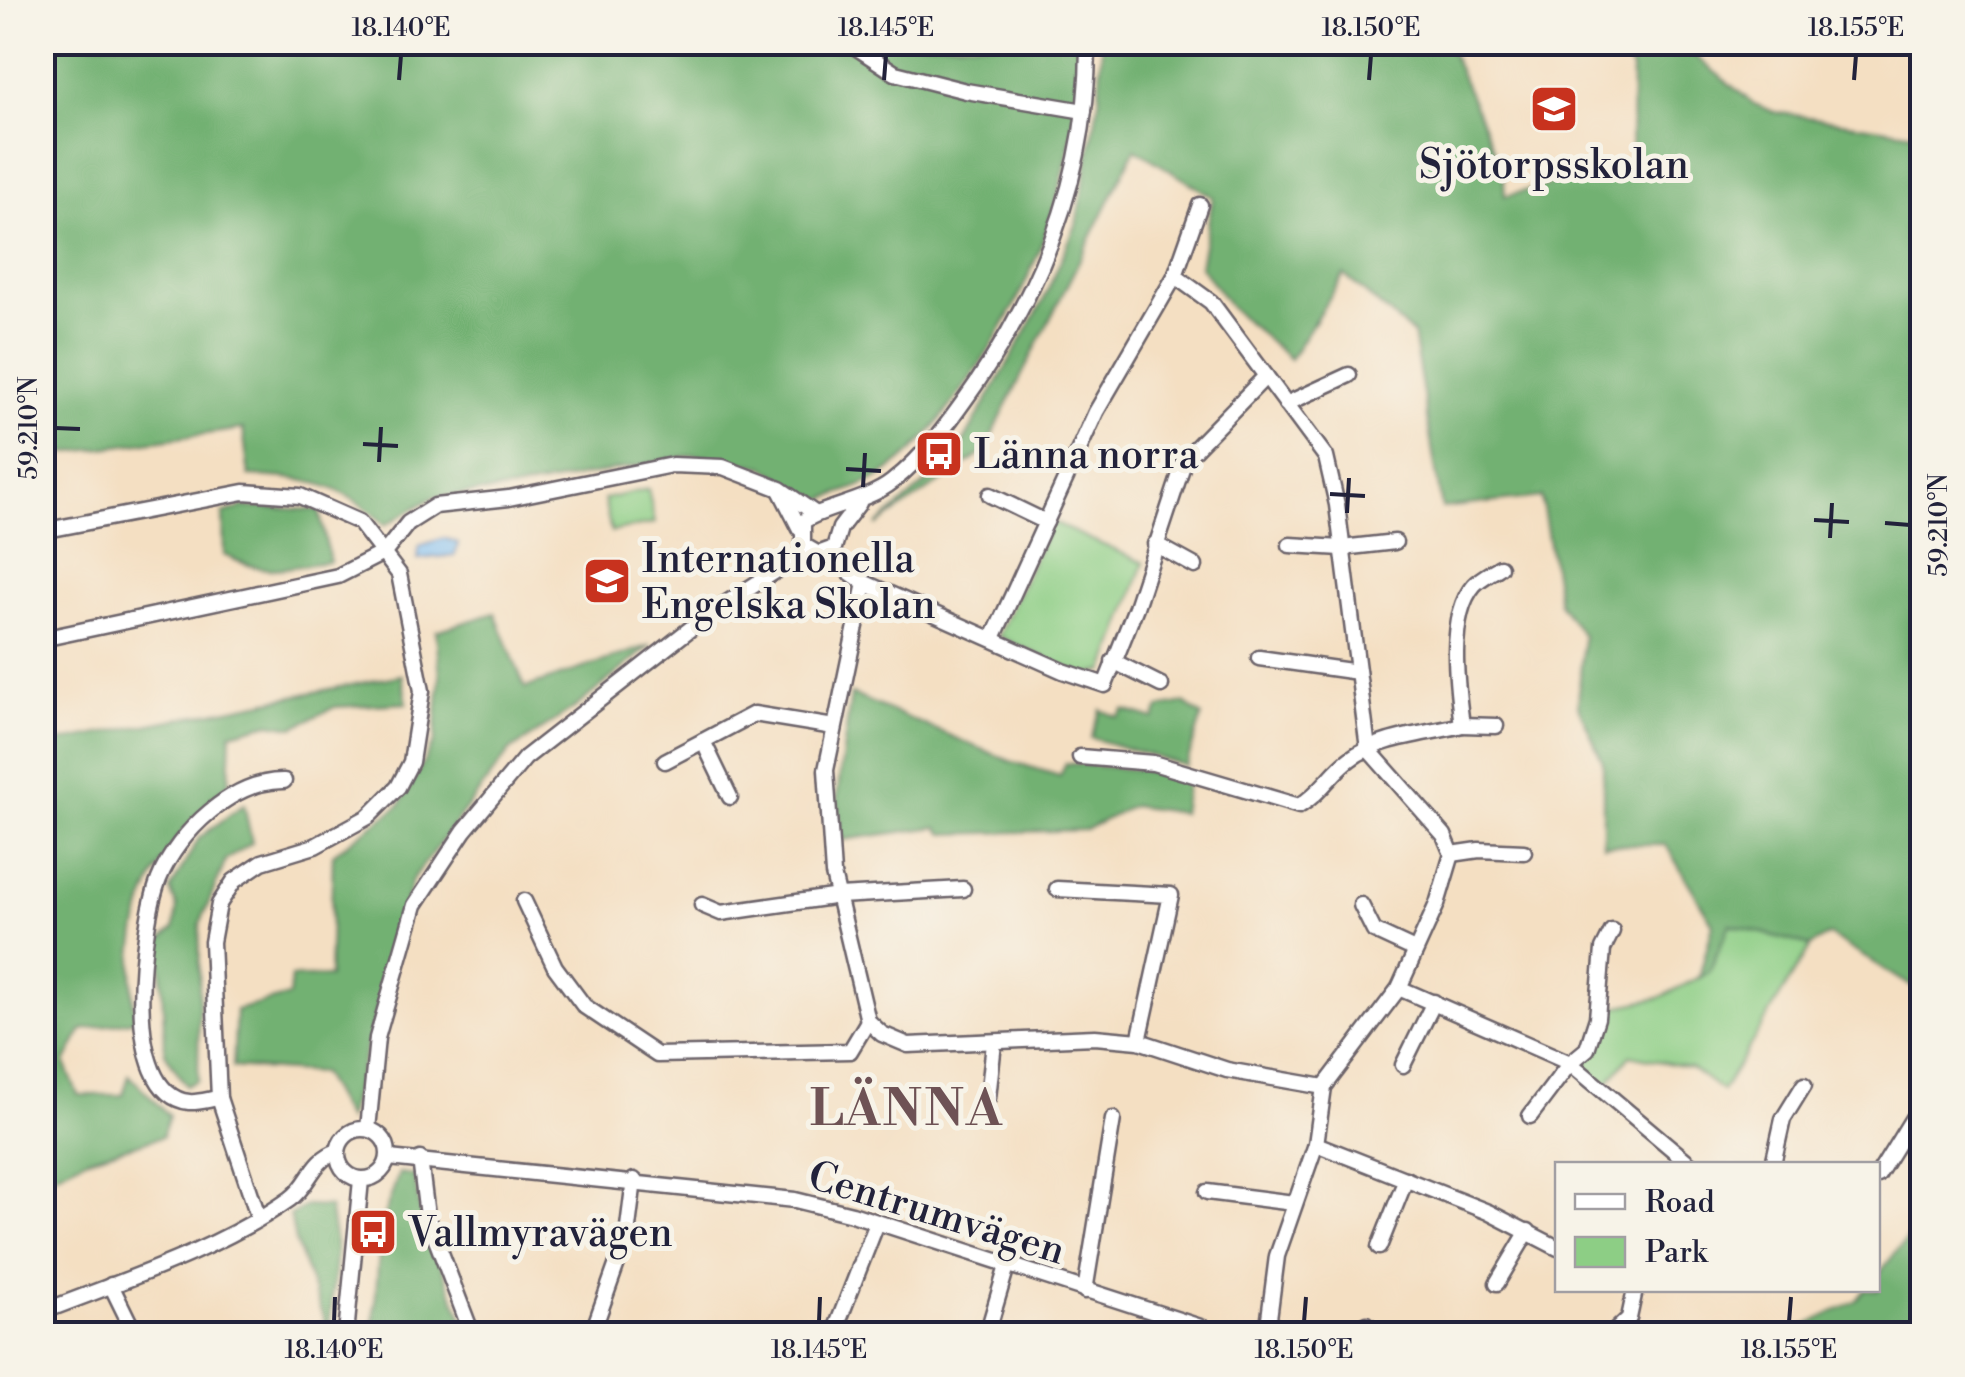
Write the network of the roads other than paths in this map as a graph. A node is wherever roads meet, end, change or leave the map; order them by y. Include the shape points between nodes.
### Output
1 (848, 42) edge
2 (1088, 42) edge
3 (1084, 111) junction
4 (1200, 205) dead end
5 (1184, 277) junction
6 (1266, 376) junction
7 (1350, 376) dead end
8 (1286, 404) junction
9 (780, 490) junction
10 (990, 495) dead end
11 (859, 503) junction
12 (820, 514) junction
13 (1046, 522) junction
14 (42, 531) edge
15 (800, 533) junction
16 (839, 536) junction
17 (1395, 542) dead end
18 (1155, 544) junction
19 (1290, 545) dead end
20 (1342, 548) junction
21 (385, 552) junction
22 (820, 553) junction
23 (1195, 566) dead end
24 (1500, 567) dead end
25 (849, 571) junction
26 (759, 580) junction
27 (864, 583) junction
28 (994, 638) junction
29 (42, 639) edge
30 (1259, 658) dead end
31 (1113, 661) junction
32 (1358, 672) junction
33 (1162, 684) dead end
34 (1462, 725) junction
35 (1496, 726) dead end
36 (834, 727) junction
37 (702, 742) junction
38 (1368, 749) junction
39 (1080, 757) dead end
40 (665, 762) dead end
41 (284, 781) dead end
42 (730, 797) dead end
43 (1524, 852) dead end
44 (1452, 854) junction
45 (1057, 888) dead end
46 (963, 889) dead end
47 (838, 896) junction
48 (524, 901) dead end
49 (1361, 905) dead end
50 (702, 906) dead end
51 (1612, 931) dead end
52 (1414, 950) junction
53 (1399, 988) junction
54 (1434, 1002) junction
55 (868, 1021) junction
56 (1139, 1041) junction
57 (994, 1043) junction
58 (1570, 1063) junction
59 (1403, 1065) dead end
60 (1804, 1085) dead end
61 (1324, 1087) junction
62 (219, 1098) junction
63 (988, 1098) dead end
64 (1530, 1116) dead end
65 (1913, 1118) dead end
66 (1113, 1119) dead end
67 (368, 1129) junction
68 (1316, 1144) junction
69 (338, 1152) junction
70 (389, 1158) junction
71 (420, 1159) junction
72 (1688, 1162) edge
73 (1773, 1162) edge
74 (1880, 1171) edge
75 (1406, 1179) junction
76 (361, 1180) junction
77 (634, 1180) junction
78 (1207, 1192) dead end
79 (1294, 1203) junction
80 (258, 1216) junction
81 (876, 1223) junction
82 (1528, 1231) junction
83 (1555, 1246) edge
84 (1379, 1247) dead end
85 (1007, 1266) junction
86 (1497, 1283) dead end
87 (112, 1285) junction
88 (1085, 1291) junction
89 (1635, 1292) edge
90 (42, 1312) edge
91 (834, 1333) edge
92 (135, 1334) edge
93 (346, 1334) edge
94 (472, 1334) edge
95 (592, 1334) edge
96 (987, 1334) edge
97 (1222, 1334) edge
98 (1267, 1334) edge
99 (1612, 1334) edge

1 - 3 street via 895,73
2 - 3 street
3 - 11 street via 1068,200 1029,299 930,448
4 - 5 street
5 - 6 street
5 - 13 street via 1096,412
6 - 8 street
6 - 18 street via 1185,459
7 - 8 street
8 - 20 street via 1326,456
9 - 12 street
9 - 15 street
9 - 21 street via 723,466 672,466 434,506 408,523
10 - 13 street
11 - 12 street
11 - 16 street
12 - 15 street
12 - 16 street
13 - 28 street
14 - 21 street via 244,492 329,505 359,522
15 - 22 street
15 - 26 street
16 - 22 street
16 - 25 street
17 - 20 street
18 - 23 street
18 - 31 street
19 - 20 street
20 - 32 street
21 - 29 street via 338,576
21 - 62 street via 399,574 422,691 412,762 368,817 315,846 262,862 234,881 219,904 212,942
22 - 25 street
22 - 26 street
24 - 34 street via 1474,586 1464,607 1456,655
25 - 27 street
26 - 67 street via 524,758 464,831 415,906 378,1038
27 - 28 street
27 - 36 street
28 - 31 street via 1105,685
30 - 32 street
31 - 33 street
32 - 38 street
34 - 35 street
34 - 38 street
36 - 37 street via 754,714
36 - 47 street via 826,770
37 - 40 street
37 - 42 street
38 - 39 street via 1299,806 1153,763
38 - 44 street via 1444,835
41 - 62 street via 264,780 203,818 160,878 146,927 141,1010 158,1081 188,1102
43 - 44 street
44 - 52 street
45 - 56 street via 1171,895
46 - 47 street
47 - 50 street via 720,913
47 - 55 street
48 - 55 street via 554,968 584,1006 657,1056 850,1051
49 - 52 street via 1374,930
51 - 58 street via 1603,949 1592,1034 1587,1049
52 - 53 street
53 - 54 street
53 - 61 street
54 - 58 street
54 - 59 street
55 - 57 street via 908,1045
56 - 57 street
56 - 61 street via 1227,1070
57 - 63 street
58 - 64 street
58 - 72 street
60 - 73 street via 1783,1119
61 - 68 street
62 - 80 street
65 - 74 street
66 - 88 street
67 - 69 street via 352,1132
67 - 70 street via 384,1139
68 - 75 street
68 - 79 street
69 - 76 street via 346,1173
69 - 80 street via 320,1157 294,1196
70 - 71 street, Centrumvägen
70 - 76 street via 379,1174
71 - 77 street, Centrumvägen
71 - 94 street via 427,1216
75 - 82 street
75 - 84 street
76 - 93 street
77 - 81 street, Centrumvägen via 794,1200
77 - 95 street via 627,1235
78 - 79 street
79 - 98 street via 1277,1256
80 - 87 street
81 - 85 street, Centrumvägen
81 - 91 street
82 - 83 street
82 - 86 street
85 - 88 street, Centrumvägen
85 - 96 street
87 - 90 street
87 - 92 street
88 - 97 street, Centrumvägen
89 - 99 street via 1629,1318

